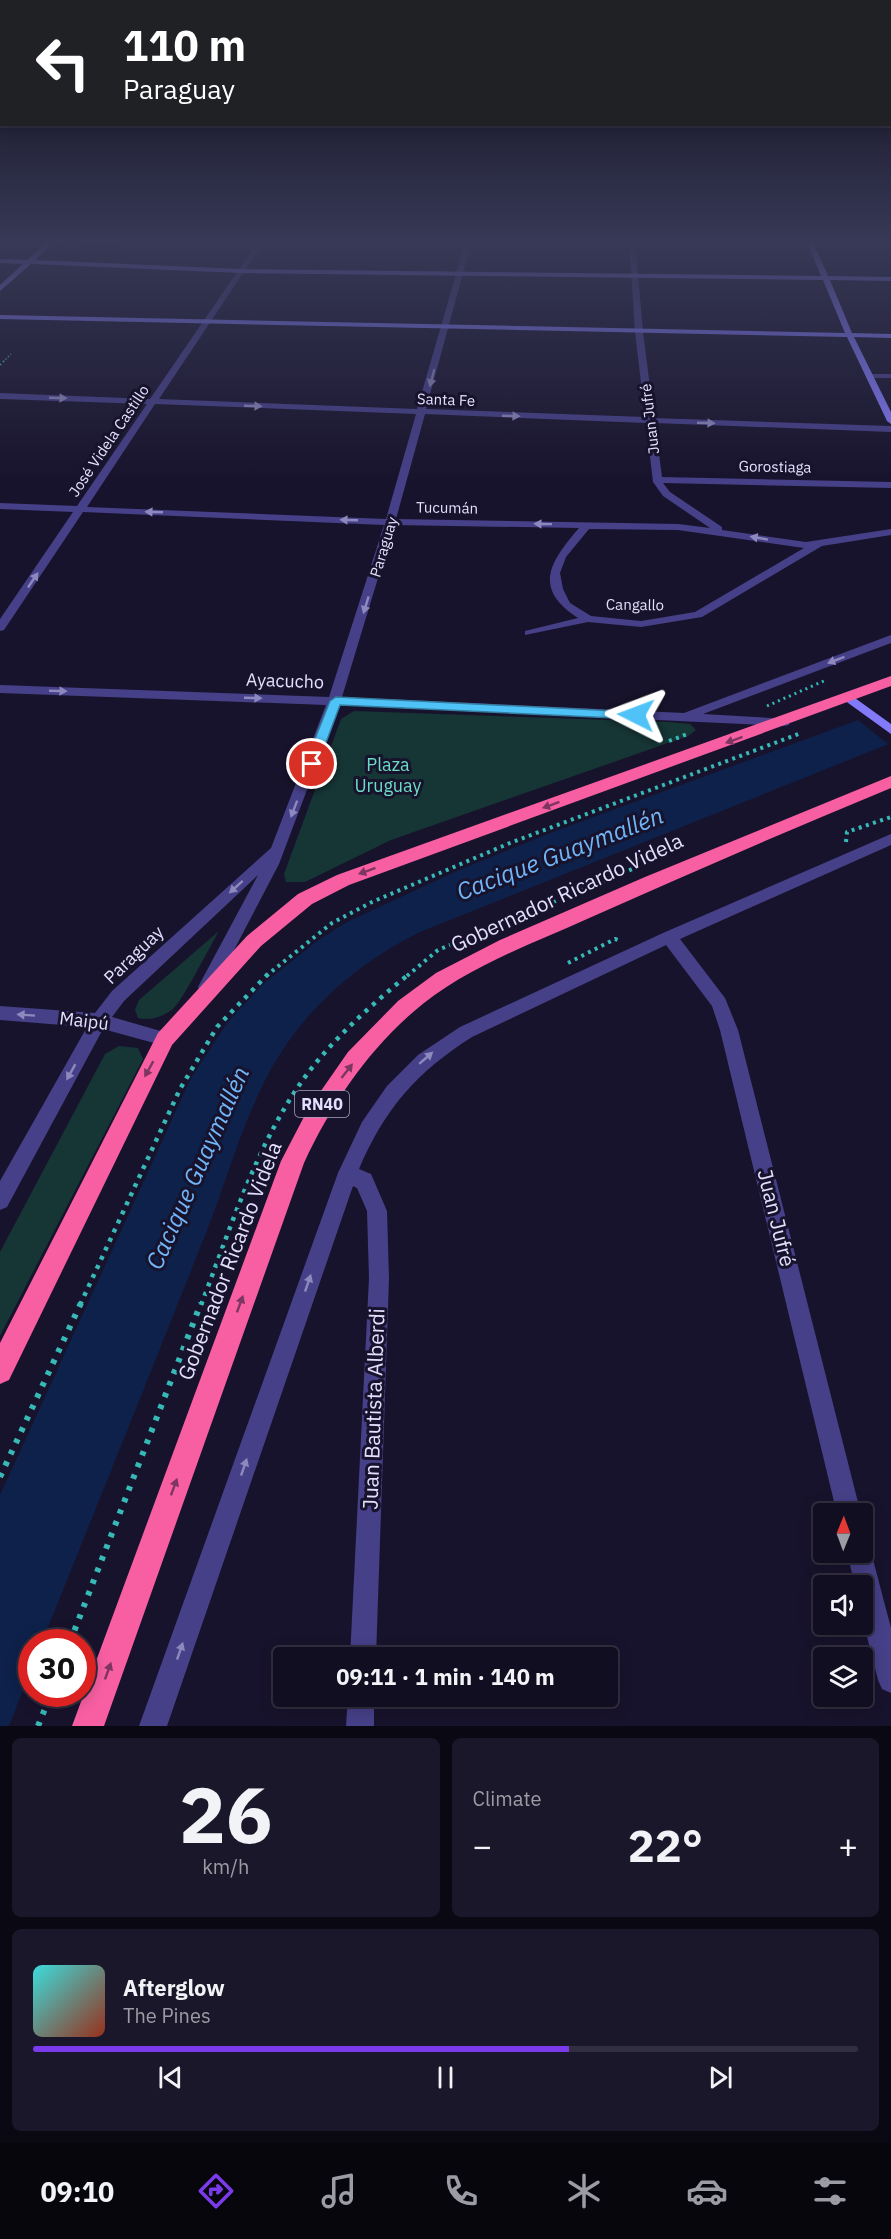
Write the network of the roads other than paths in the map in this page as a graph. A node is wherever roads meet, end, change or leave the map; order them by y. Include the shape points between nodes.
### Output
1 (147, 321) edge
2 (447, 321) edge
3 (638, 321) edge
4 (843, 321) edge
5 (207, 322) junction
6 (445, 328) junction
7 (639, 332) junction
8 (850, 336) junction
9 (891, 336) edge
10 (869, 376) junction
11 (891, 376) edge
12 (0, 396) edge
13 (153, 402) junction
14 (423, 412) junction
15 (651, 421) junction
16 (891, 421) edge
17 (891, 429) edge
18 (657, 480) junction
19 (891, 485) edge
20 (0, 506) edge
21 (81, 509) junction
22 (392, 522) junction
23 (587, 525) junction
24 (720, 531) junction
25 (891, 532) edge
26 (817, 545) junction
27 (588, 619) junction
28 (0, 628) edge
29 (529, 633) dead end
30 (891, 639) edge
31 (891, 681) edge
32 (0, 689) edge
33 (848, 698) junction
34 (336, 701) junction
35 (683, 717) junction
36 (784, 722) junction
37 (891, 730) edge
38 (891, 782) edge
39 (891, 839) edge
40 (279, 847) junction
41 (669, 938) junction
42 (198, 1001) junction
43 (0, 1013) edge
44 (99, 1021) junction
45 (165, 1039) junction
46 (348, 1173) junction
47 (0, 1200) edge
48 (0, 1371) edge
49 (846, 1503) edge
50 (862, 1563) edge
51 (363, 1647) edge
52 (891, 1680) edge
53 (361, 1707) edge
54 (88, 1726) edge
55 (153, 1726) edge
56 (360, 1726) edge

1 - 5 street
2 - 6 street, Paraguay
3 - 7 street, Juan Jufré
4 - 8 street
5 - 6 street
5 - 13 street, José Videla Castillo
6 - 7 street
6 -> 14 street, Paraguay
7 - 8 street
7 - 15 street, Juan Jufré
8 - 9 street
8 - 10 street
10 - 11 street
10 - 16 street
12 -> 13 street, Santa Fe
13 -> 14 street, Santa Fe
13 - 21 street, José Videla Castillo
14 -> 15 street, Santa Fe
14 - 22 street, Paraguay
15 -> 17 street, Santa Fe
15 - 18 street, Juan Jufré
18 - 19 street, Gorostiaga
18 - 24 street, Juan Jufré via 666,494
20 - 21 street, Tucumán
22 -> 21 street, Tucumán
28 -> 21 street, José Videla Castillo
23 -> 22 street, Tucumán
22 -> 34 street, Paraguay
23 - 24 street, Tucumán
23 - 27 street, Cangallo via 561,556 555,573 557,589 566,605
26 -> 24 street, Tucumán
25 - 26 street, Tucumán
26 - 27 street, Cangallo via 698,615 641,624
27 - 29 street
30 -> 35 street
31 - 33 highway
32 -> 34 street, Ayacucho
33 - 36 highway
33 - 37 street
34 - 35 street, Ayacucho
34 -> 40 street, Paraguay
35 - 36 street, Ayacucho
36 -> 42 highway via 343,880 305,899 254,941
54 -> 38 highway, Gobernador Ricardo Videla / RN40 via 293,1161 328,1095 374,1037 405,1006 472,962 710,855
39 - 41 street
40 - 42 street, Paraguay
40 -> 44 street, Paraguay via 134,980
46 -> 41 street via 376,1113 399,1084 436,1050 466,1032
41 - 49 street, Juan Jufré via 719,1004 729,1030
42 - 45 highway
44 -> 43 street, Maipú
44 - 45 street, Maipú
44 -> 47 street, Paraguay
45 -> 48 highway
46 - 51 street, Juan Bautista Alberdi via 364,1181 377,1211 379,1278
55 -> 46 street
50 - 52 street
53 - 56 street

